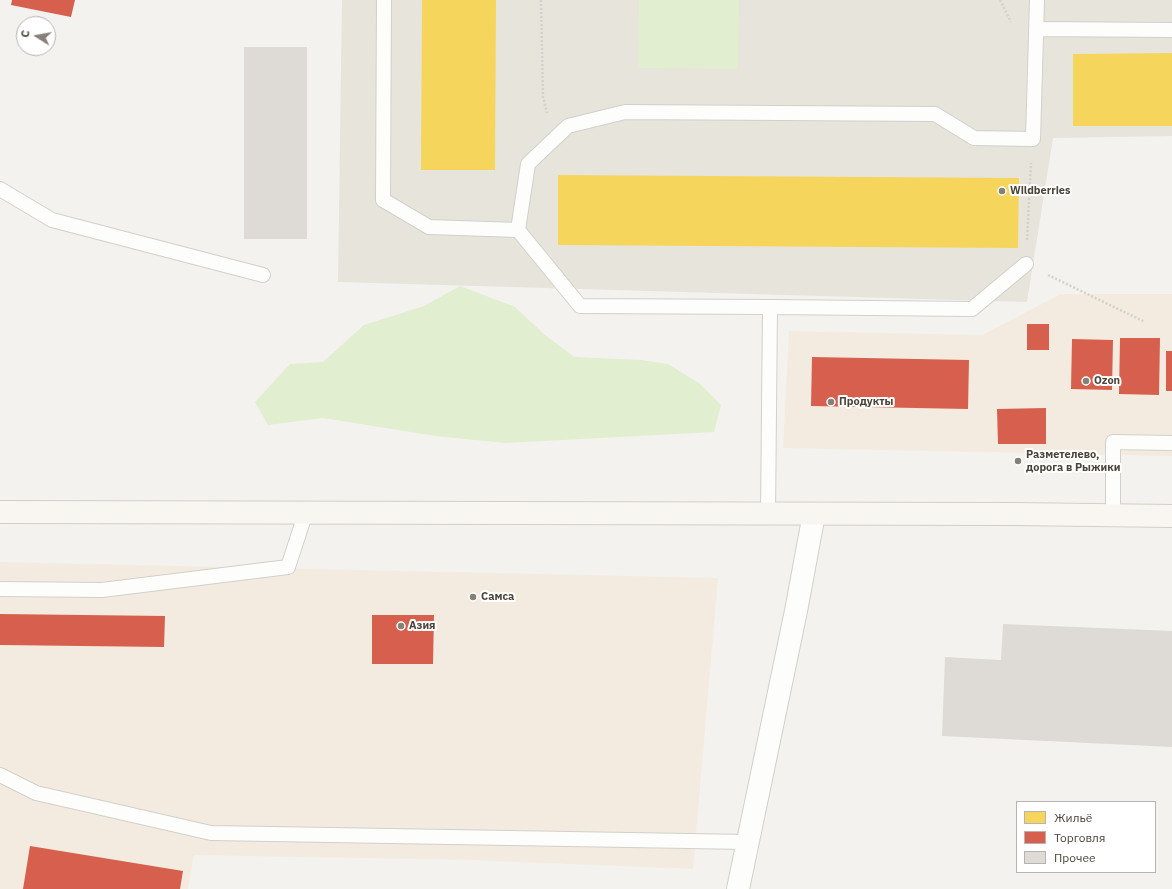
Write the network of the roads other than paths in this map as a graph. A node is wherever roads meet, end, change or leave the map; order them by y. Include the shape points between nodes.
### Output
1 (384, 0) edge
2 (1038, 0) edge
3 (1036, 29) junction
4 (1172, 30) edge
5 (0, 190) edge
6 (518, 230) junction
7 (1026, 264) road end
8 (263, 275) dead end
9 (770, 307) junction
10 (1172, 443) edge
11 (0, 512) edge
12 (306, 512) junction
13 (768, 514) junction
14 (814, 514) junction
15 (1113, 515) junction
16 (1172, 516) edge
17 (0, 589) edge
18 (0, 775) edge
19 (748, 842) junction
20 (738, 889) edge

1 - 6 lane via 383,200 429,227
2 - 3 lane
3 - 4 lane
3 - 6 lane via 1033,139 974,138 935,114 625,112 568,126 528,164
5 - 8 lane via 52,220
6 - 9 lane via 580,306
7 - 9 lane via 972,309
9 - 13 lane
10 - 15 lane via 1113,442
11 - 12 main road
12 - 13 main road
12 - 17 lane via 288,567 102,590
13 - 14 main road
14 - 15 main road
14 - 19 street
15 - 16 main road
18 - 19 lane via 36,793 211,833
19 - 20 street

